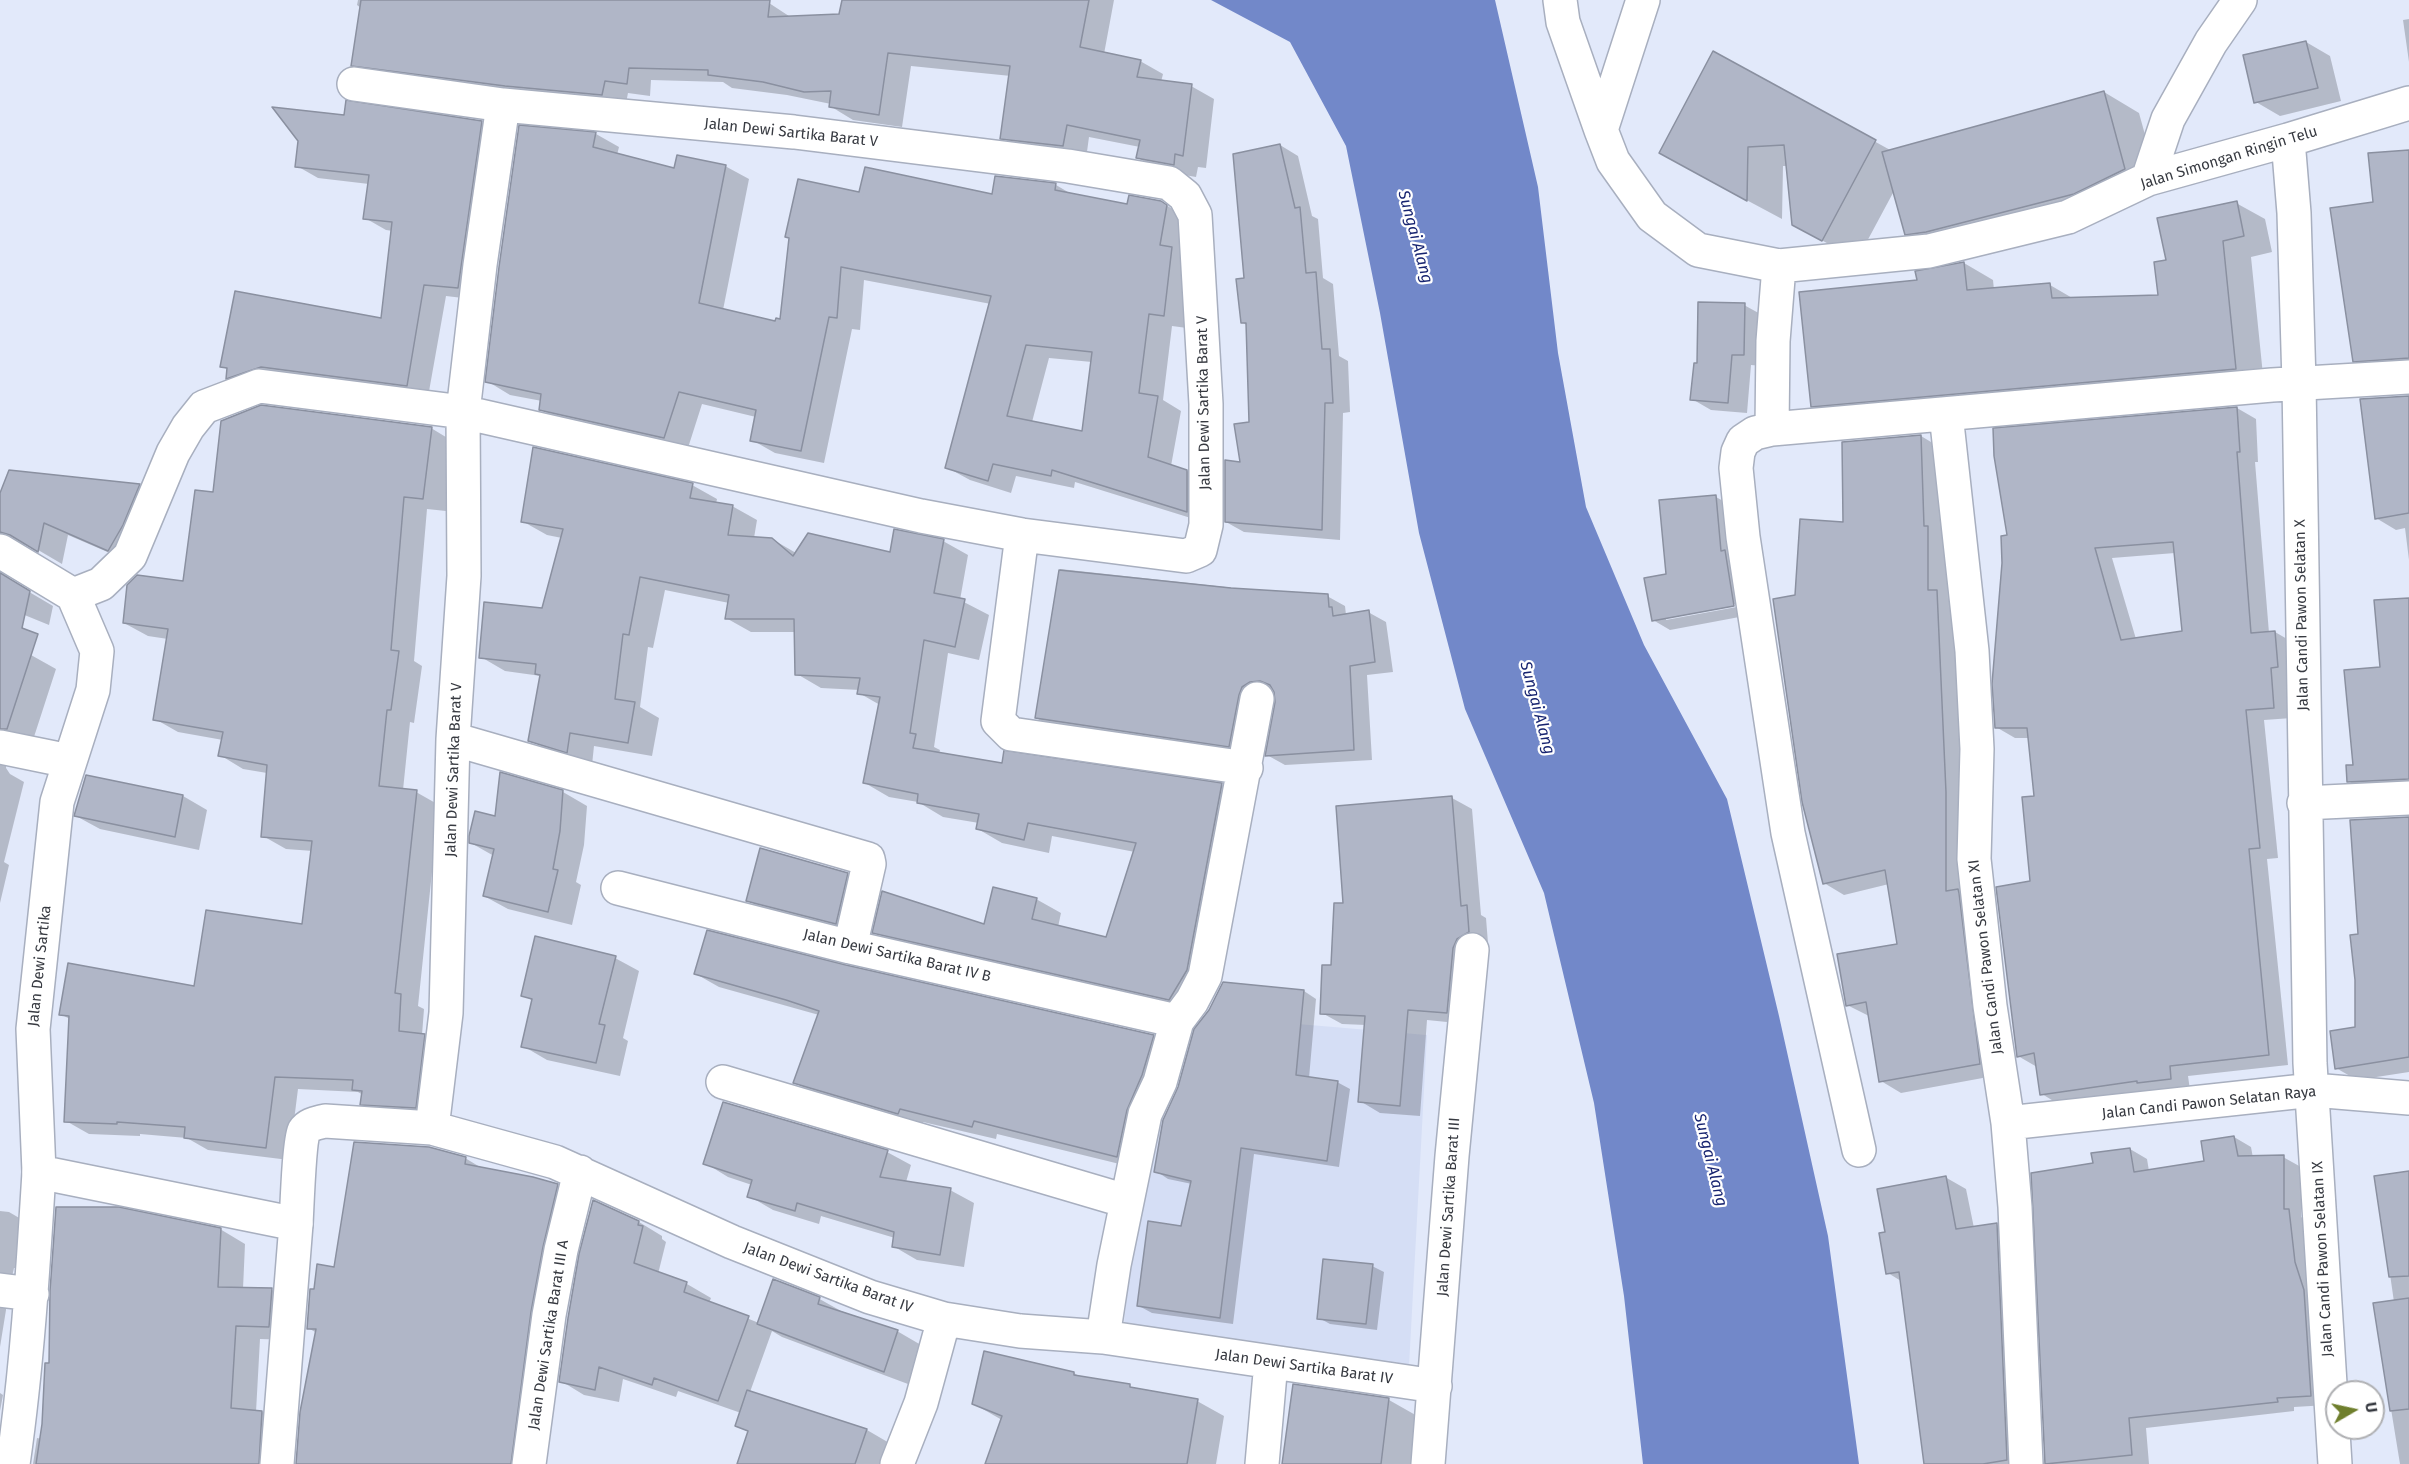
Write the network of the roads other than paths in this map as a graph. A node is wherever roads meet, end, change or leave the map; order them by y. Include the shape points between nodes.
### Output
1 (1560, 0) edge
2 (1643, 0) edge
3 (2240, 0) edge
4 (354, 84) dead end
5 (2409, 103) edge
6 (503, 105) junction
7 (1601, 130) junction
8 (2288, 140) junction
9 (2148, 179) junction
10 (1779, 266) junction
11 (2409, 377) edge
12 (2299, 383) junction
13 (463, 412) junction
14 (1946, 414) junction
15 (1772, 429) junction
16 (1022, 535) junction
17 (0, 550) edge
18 (73, 595) junction
19 (1257, 699) dead end
20 (453, 740) junction
21 (0, 747) edge
22 (69, 760) junction
23 (1245, 768) junction
24 (2409, 798) edge
25 (2304, 802) junction
26 (618, 888) dead end
27 (850, 947) junction
28 (1472, 950) dead end
29 (1177, 1021) junction
30 (723, 1082) dead end
31 (2313, 1090) junction
32 (2409, 1098) edge
33 (2008, 1123) junction
34 (432, 1128) junction
35 (1859, 1150) dead end
36 (39, 1172) junction
37 (580, 1172) junction
38 (1126, 1201) junction
39 (296, 1224) junction
40 (0, 1290) edge
41 (32, 1294) junction
42 (944, 1319) junction
43 (1103, 1337) junction
44 (1271, 1362) junction
45 (1434, 1386) junction
46 (13, 1464) edge
47 (277, 1464) edge
48 (529, 1464) edge
49 (897, 1464) edge
50 (1262, 1464) edge
51 (1428, 1464) edge
52 (2026, 1464) edge
53 (2335, 1464) edge

1 - 7 street via 1563,22
2 - 7 street
3 - 9 street via 2211,42 2168,119
4 - 6 street, Jalan Dewi Sartika Barat V
5 - 8 street, Jalan Simongan Ringin Telu
6 - 13 street, Jalan Dewi Sartika Barat V
6 - 16 street, Jalan Dewi Sartika Barat V via 794,132 1068,166 1168,183 1185,196 1195,215 1204,336 1206,525 1200,550 1186,556 1171,555
7 - 10 street, Jalan Simongan Ringin Telu via 1613,161 1652,216 1698,250
8 - 9 street, Jalan Simongan Ringin Telu
8 - 12 street, Jalan Candi Pawon Selatan X
9 - 10 street, Jalan Simongan Ringin Telu via 2068,217 1941,248
10 - 15 street
11 - 12 street
12 - 14 street
12 - 25 street, Jalan Candi Pawon Selatan X
13 - 16 street, Jalan Dewi Sartika Barat V via 921,516
13 - 18 street, Jalan Dewi Sartika Barat V via 259,386 204,406 173,453 130,556 101,584
13 - 20 street, Jalan Dewi Sartika Barat V via 464,576
14 - 15 street
14 - 33 street, Jalan Candi Pawon Selatan XI via 1972,651 1977,749 1974,859
15 - 35 street via 1743,441 1738,452 1743,537 1788,833
16 - 23 street via 998,721 1011,734
17 - 18 street
18 - 22 street, Jalan Dewi Sartika via 97,651 93,690
19 - 23 street
20 - 27 street via 868,859
20 - 34 street, Jalan Dewi Sartika Barat V via 446,1013
21 - 22 street
22 - 36 street, Jalan Dewi Sartika via 57,802 33,1029
23 - 29 street via 1205,976
24 - 25 street
25 - 31 street, Jalan Candi Pawon Selatan X
26 - 27 street, Jalan Dewi Sartika Barat IV B
27 - 29 street, Jalan Dewi Sartika Barat IV B
28 - 45 street, Jalan Dewi Sartika Barat III
29 - 38 street via 1160,1083 1145,1114
30 - 38 street
31 - 32 street, Jalan Candi Pawon Selatan Raya
31 - 33 street, Jalan Candi Pawon Selatan Raya
31 - 53 street, Jalan Candi Pawon Selatan IX
33 - 52 street, Jalan Candi Pawon Selatan XI
34 - 37 street, Jalan Dewi Sartika Barat IV
34 - 39 street, Jalan Dewi Sartika Barat IV via 325,1121 312,1125 304,1131
36 - 39 street
36 - 41 street, Jalan Dewi Sartika
37 - 42 street, Jalan Dewi Sartika Barat IV via 732,1242 870,1297
37 - 48 street, Jalan Dewi Sartika Barat III A via 549,1315
38 - 43 street
39 - 47 street
40 - 41 street
41 - 46 street, Jalan Dewi Sartika
42 - 43 street, Jalan Dewi Sartika Barat IV via 1020,1331
42 - 49 street via 921,1403
43 - 44 street, Jalan Dewi Sartika Barat IV
44 - 45 street, Jalan Dewi Sartika Barat IV
44 - 50 street
45 - 51 street, Jalan Dewi Sartika Barat III

